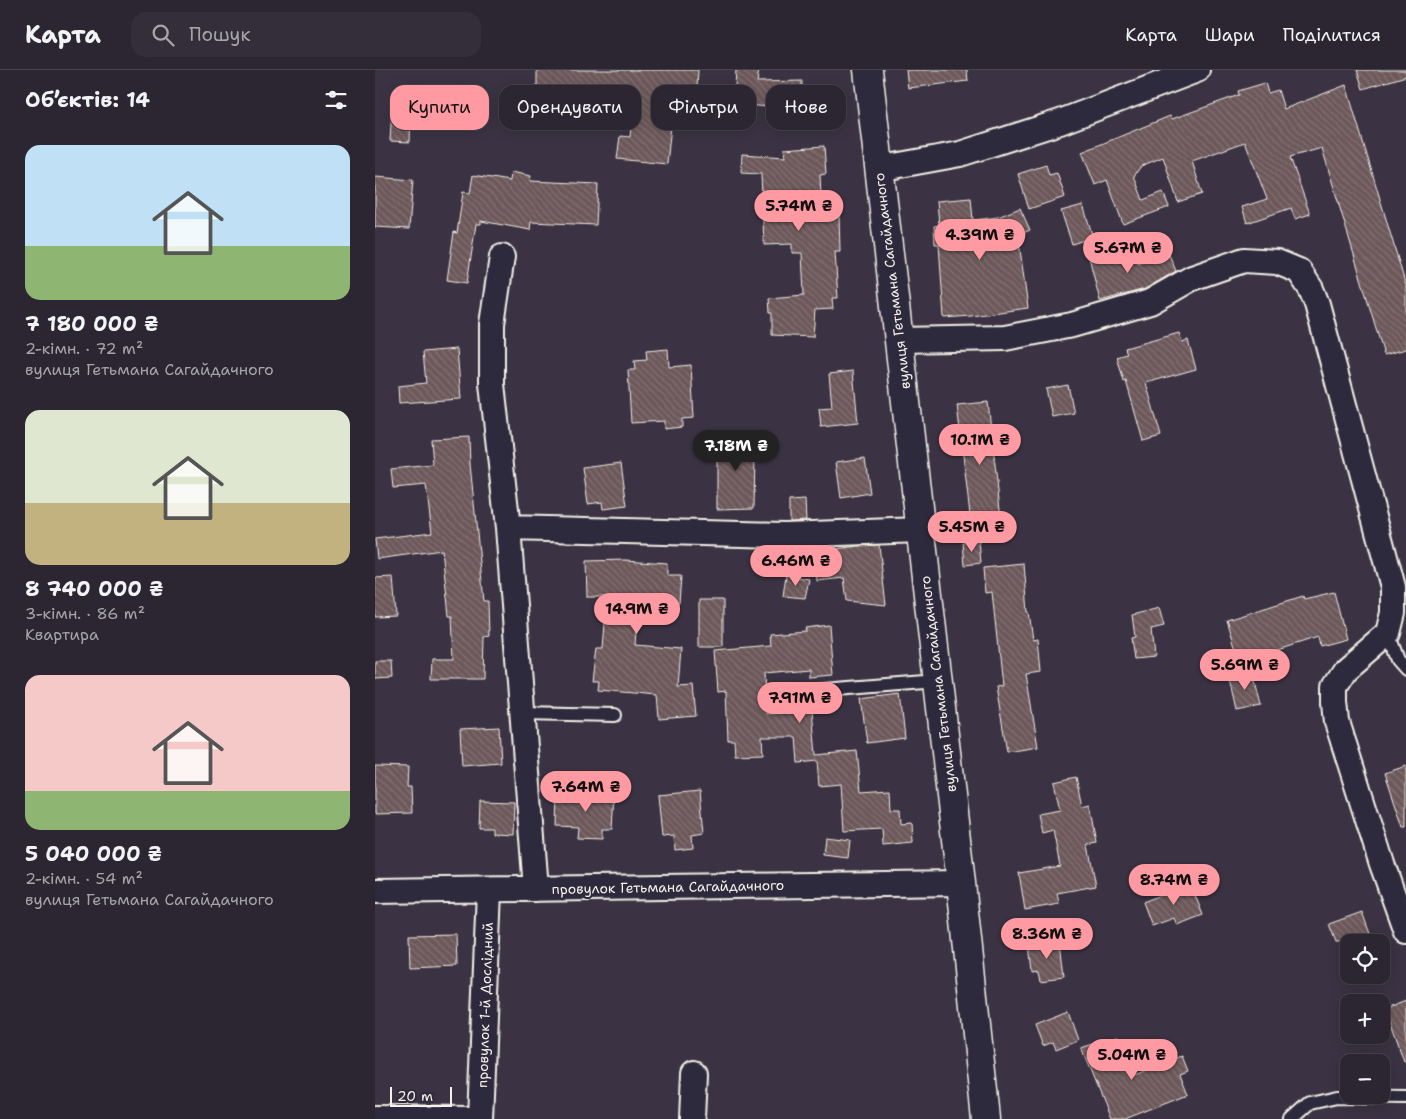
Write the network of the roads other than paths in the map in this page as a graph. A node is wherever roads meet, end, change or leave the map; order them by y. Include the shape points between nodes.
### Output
1 (868, 70) edge
2 (1197, 70) edge
3 (878, 169) junction
4 (503, 257) dead end
5 (898, 340) junction
6 (508, 528) junction
7 (921, 530) junction
8 (1388, 633) junction
9 (1406, 669) edge
10 (938, 681) junction
11 (786, 692) dead end
12 (523, 713) junction
13 (615, 715) dead end
14 (961, 883) junction
15 (536, 889) junction
16 (489, 890) junction
17 (375, 891) edge
18 (1406, 931) edge
19 (694, 1074) dead end
20 (1406, 1098) edge
21 (375, 1118) edge
22 (469, 1119) edge
23 (480, 1119) edge
24 (692, 1119) edge
25 (985, 1119) edge
26 (1292, 1119) edge

1 - 3 main road, вулиця Гетьмана Сагайдачного
2 - 3 street via 1060,122 960,154
3 - 5 main road, вулиця Гетьмана Сагайдачного
4 - 6 street via 492,324 492,384
5 - 7 main road, вулиця Гетьмана Сагайдачного
5 - 8 street via 1005,338 1072,325 1150,302 1192,278 1243,260 1277,262 1299,271 1317,304 1393,587 1393,613
6 - 7 street via 784,535
6 - 12 street
7 - 10 main road, вулиця Гетьмана Сагайдачного
8 - 9 lane via 1398,660
8 - 18 street via 1346,669 1335,686 1335,702 1337,722
10 - 11 lane
10 - 14 main road, вулиця Гетьмана Сагайдачного
12 - 13 lane
12 - 15 street
14 - 15 street, провулок Гетьмана Сагайдачного
14 - 25 main road, вулиця Гетьмана Сагайдачного
15 - 16 street, провулок Гетьмана Сагайдачного
16 - 17 street, провулок Гетьмана Сагайдачного
16 - 23 street, провулок 1-й Дослідний
19 - 24 street
20 - 26 lane via 1337,1097 1310,1103
21 - 22 street

